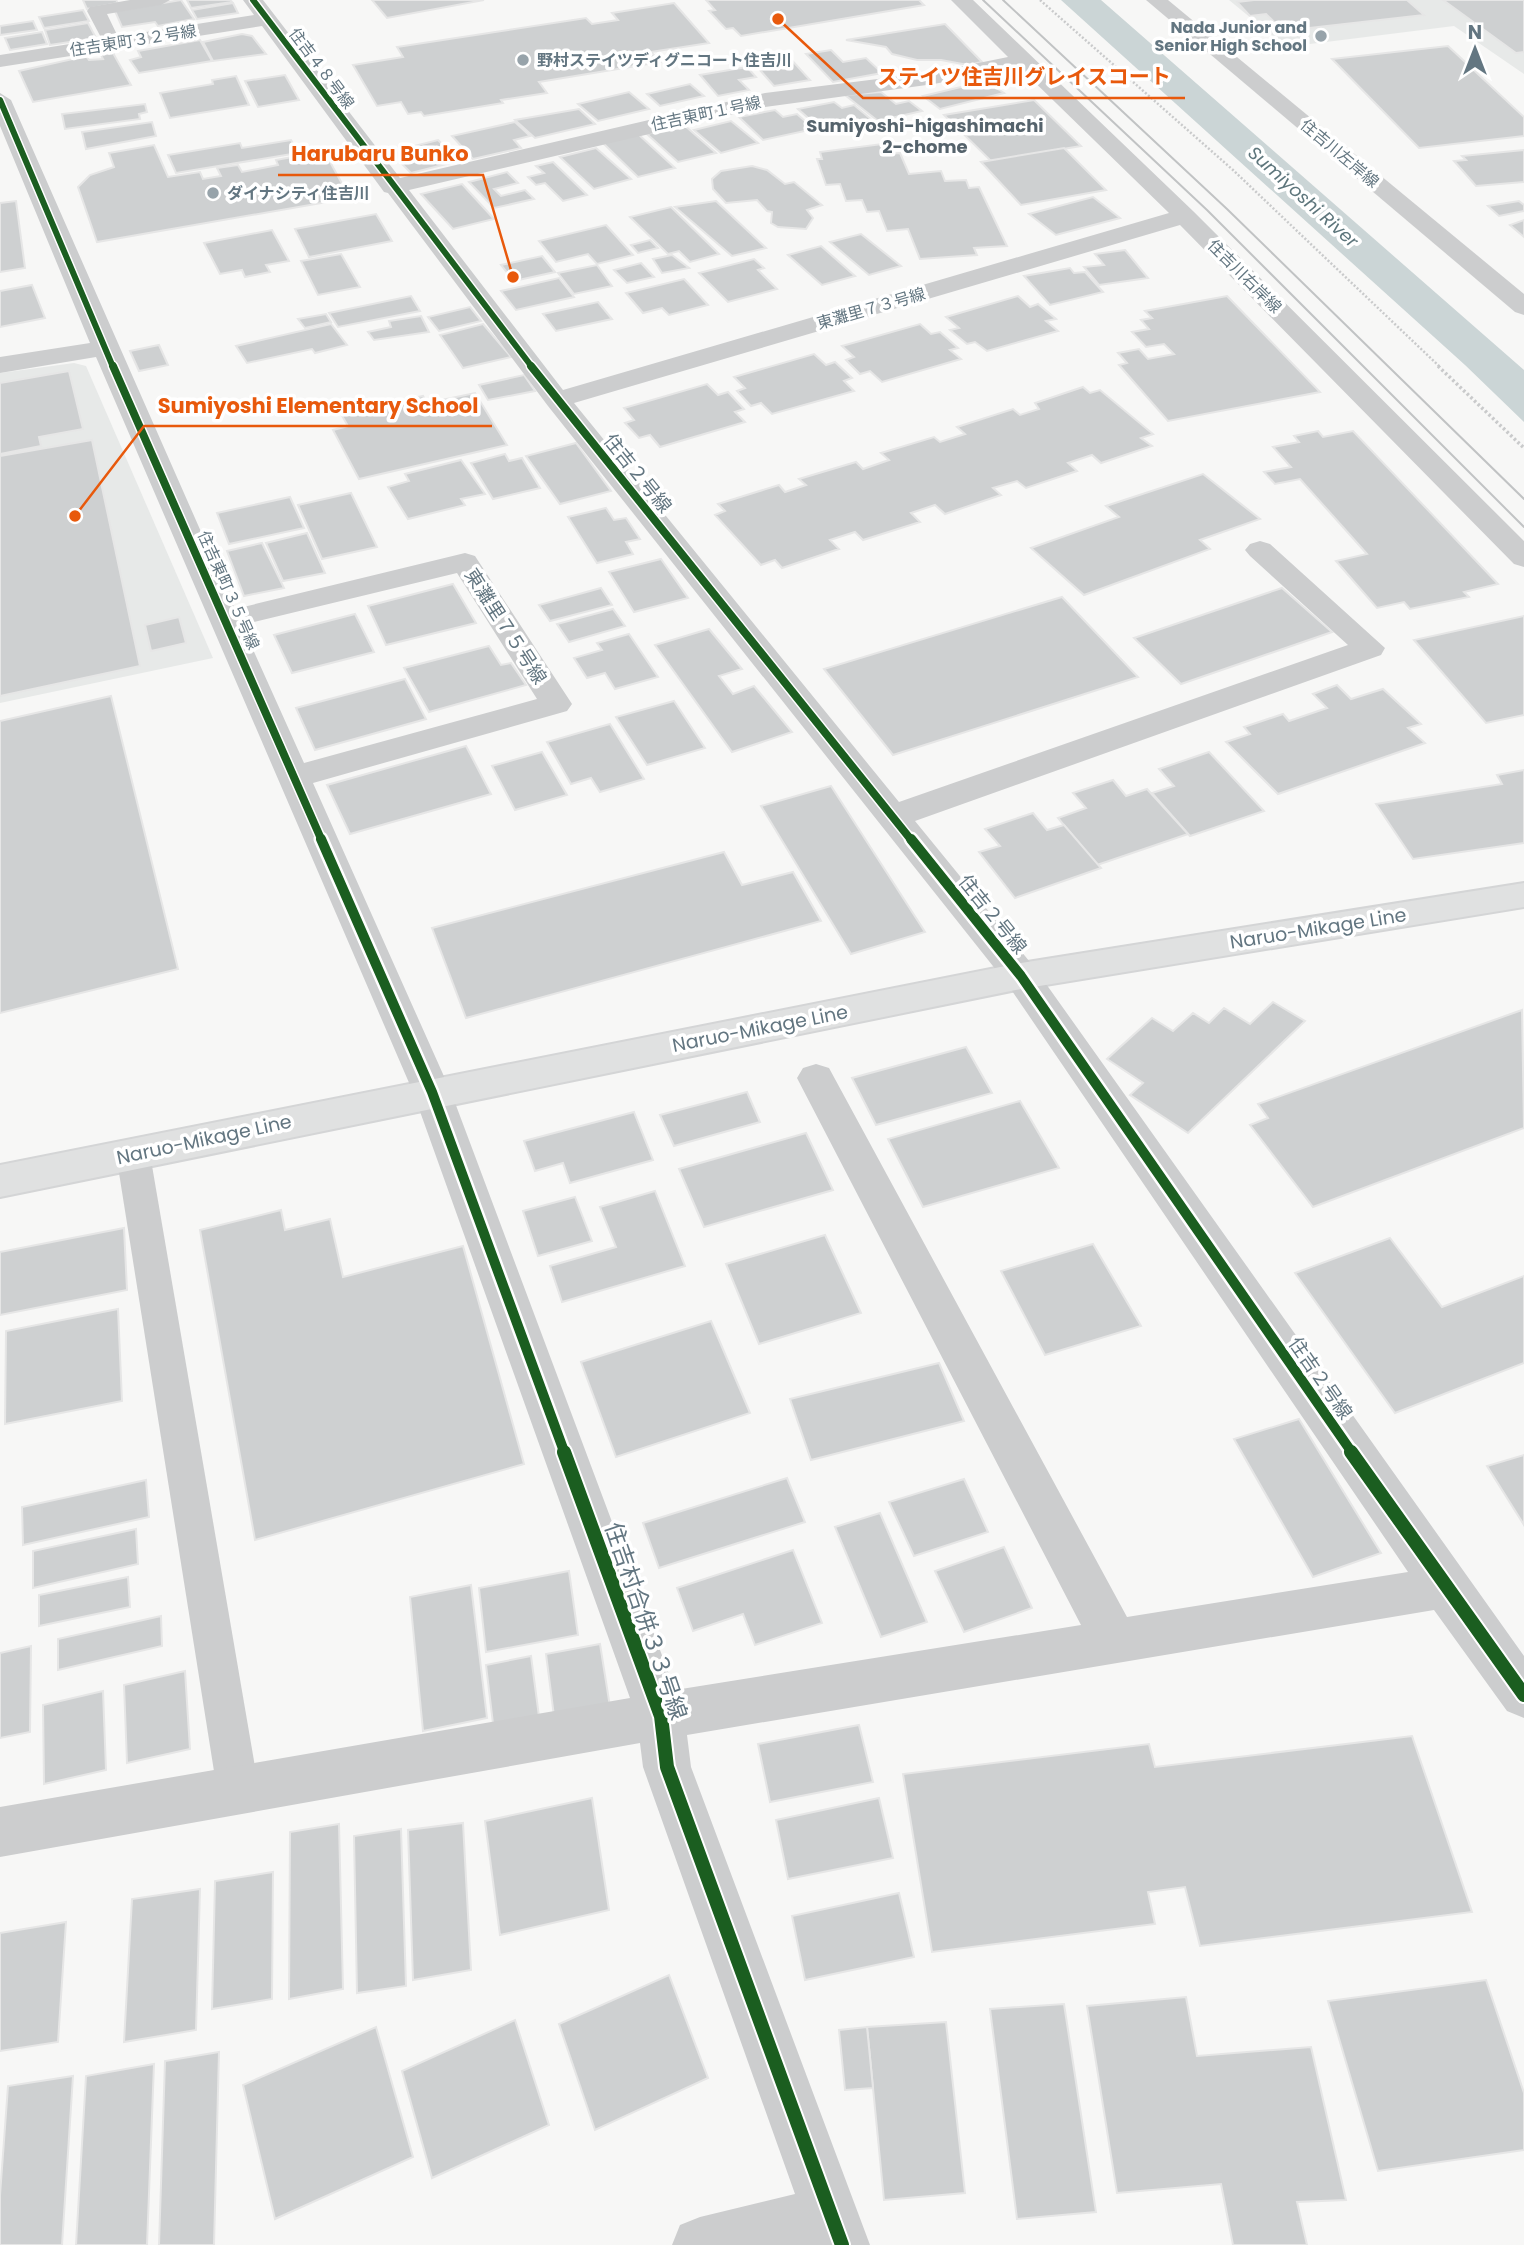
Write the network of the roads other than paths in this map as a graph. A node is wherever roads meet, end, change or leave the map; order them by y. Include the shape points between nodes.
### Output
1 (161, 0) edge
2 (253, 0) edge
3 (961, 0) edge
4 (1156, 0) edge
5 (267, 19) junction
6 (112, 43) junction
7 (1024, 60) junction
8 (0, 61) edge
9 (0, 100) edge
10 (392, 187) junction
11 (1185, 216) junction
12 (1524, 307) edge
13 (105, 348) junction
14 (0, 365) edge
15 (557, 400) junction
16 (1260, 550) dead end
17 (1524, 558) edge
18 (226, 620) junction
19 (294, 776) junction
20 (891, 817) junction
21 (1524, 895) edge
22 (1021, 976) junction
23 (816, 1078) dead end
24 (432, 1092) junction
25 (133, 1154) junction
26 (0, 1181) edge
27 (1444, 1587) junction
28 (1114, 1640) junction
29 (1524, 1695) edge
30 (661, 1716) junction
31 (238, 1790) junction
32 (0, 1832) edge
33 (837, 2229) edge
34 (700, 2245) edge

1 - 6 lane via 96,12
2 - 5 street, 住吉４８号線
3 - 7 street, 住吉川右岸線
4 - 12 street, 住吉川左岸線
5 - 6 street, 住吉東町３２号線
5 - 10 street, 住吉４８号線
6 - 8 street, 住吉東町３２号線
7 - 10 street, 住吉東町１号線 via 934,78 765,100
7 - 11 street, 住吉川右岸線
9 - 13 street, 住吉東町３５号線
10 - 15 street, 住吉２号線
11 - 15 street, 東灘里７３号線
11 - 17 street, 住吉川右岸線
13 - 14 street
13 - 18 street, 住吉東町３５号線
15 - 20 street, 住吉２号線
16 - 20 street via 1370,648
18 - 19 street, 住吉東町３５号線
18 - 19 street, 東灘里７５号線 via 465,562 556,704
19 - 24 street, 住吉東町３５号線
20 - 22 street, 住吉２号線
21 - 22 street, Naruo-Mikage Line
22 - 24 street, Naruo-Mikage Line
22 - 27 street, 住吉２号線
23 - 28 street
24 - 25 street, Naruo-Mikage Line
24 - 30 street, 住吉村合併３３号線
25 - 26 street, Naruo-Mikage Line
25 - 31 lane
27 - 28 street
27 - 29 street, 住吉２号線
28 - 30 street
30 - 31 street
30 - 33 street, 住吉村合併３３号線 via 667,1767
31 - 32 street
33 - 34 street

